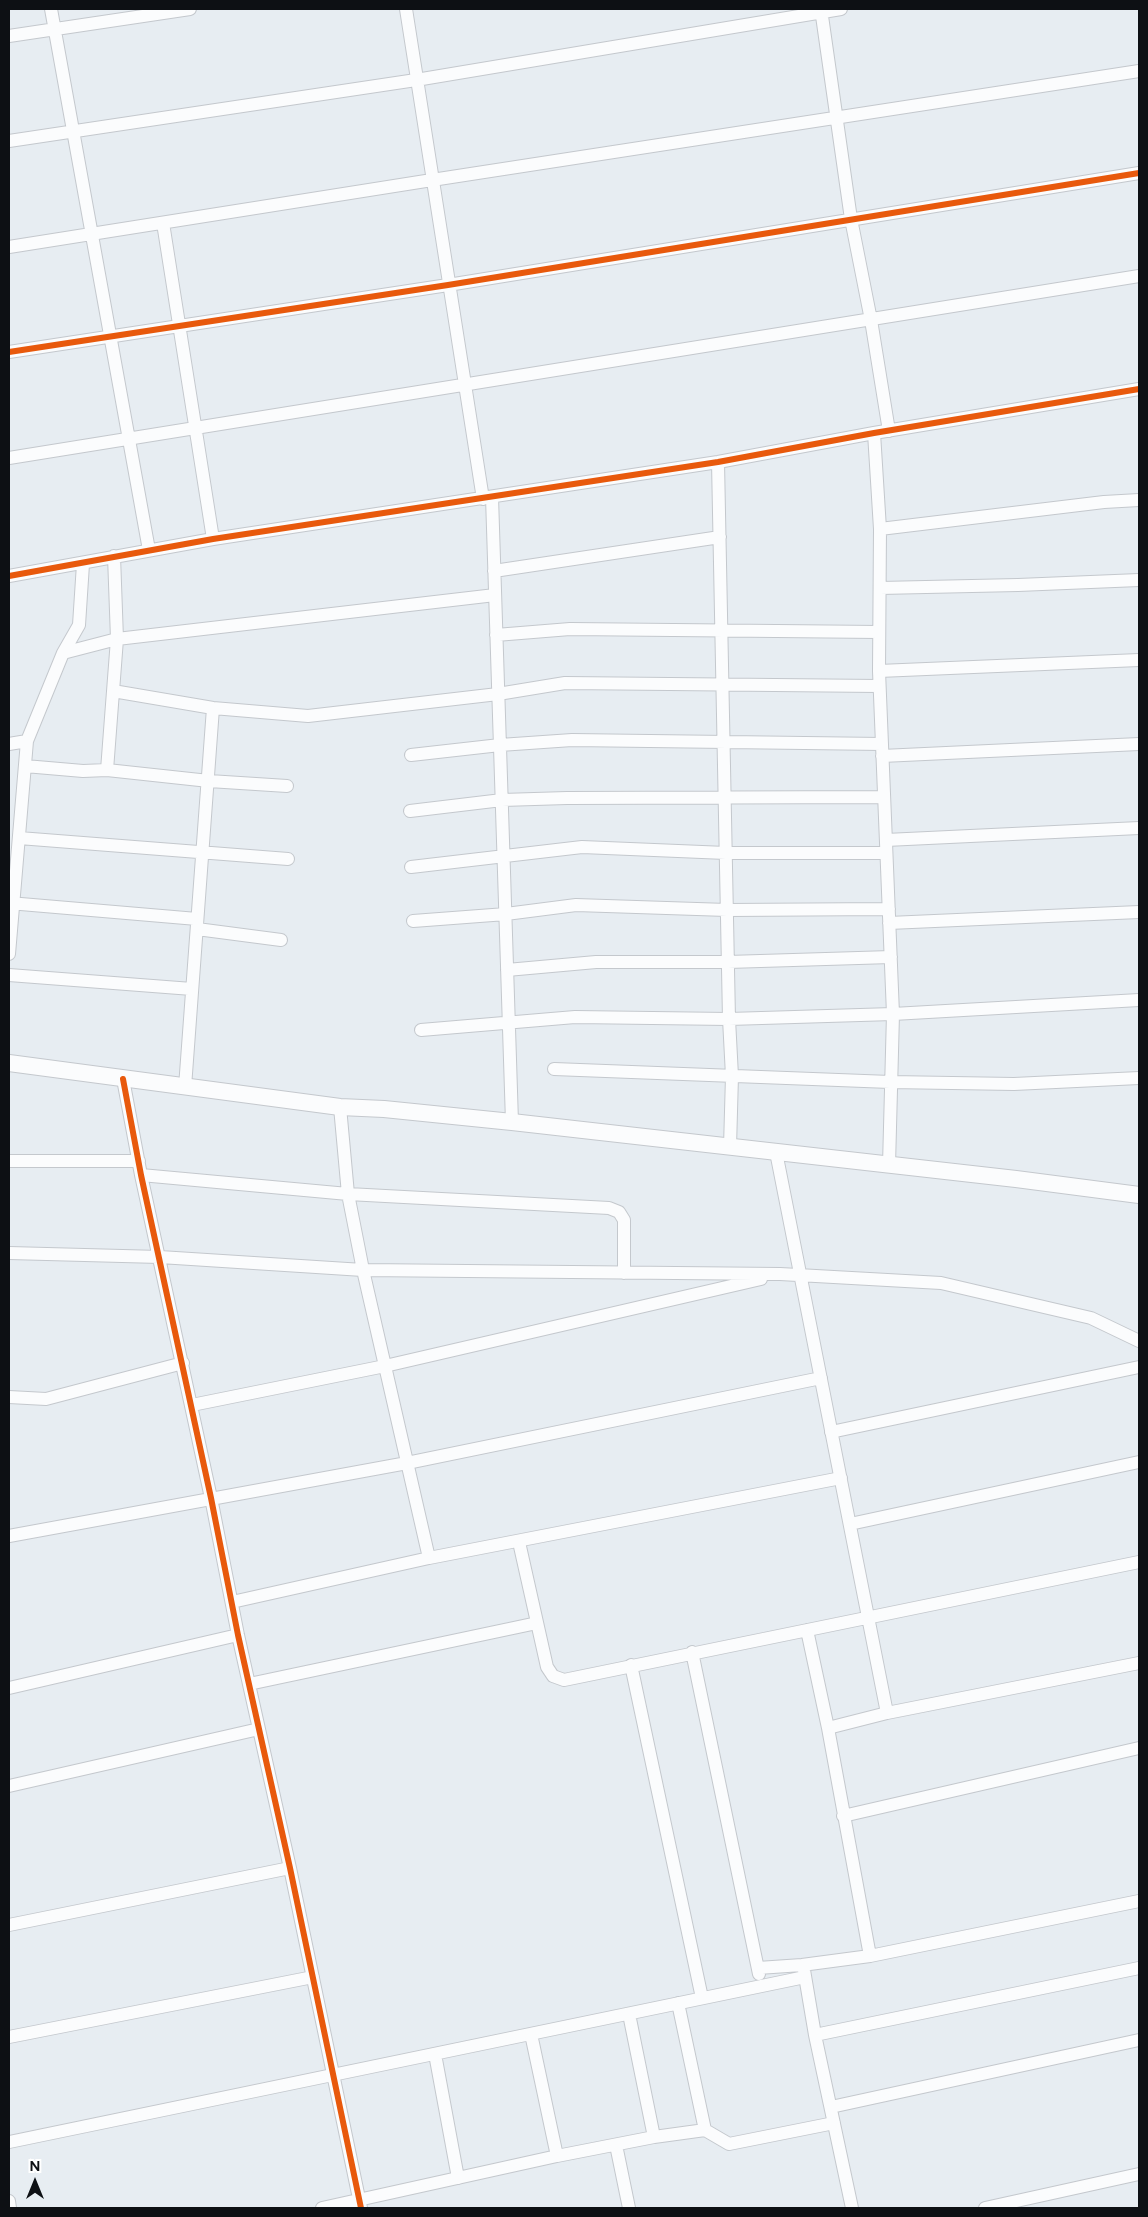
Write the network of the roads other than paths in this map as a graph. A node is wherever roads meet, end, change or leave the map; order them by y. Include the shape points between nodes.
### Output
1 (51, 9) edge
2 (190, 9) edge
3 (406, 9) edge
4 (841, 9) edge
5 (822, 10) edge
6 (55, 28) junction
7 (9, 36) edge
8 (1139, 71) edge
9 (416, 80) junction
10 (837, 118) junction
11 (73, 130) junction
12 (9, 141) edge
13 (1139, 173) edge
14 (432, 180) junction
15 (851, 219) junction
16 (163, 223) junction
17 (92, 234) junction
18 (9, 247) edge
19 (1139, 276) edge
20 (448, 285) junction
21 (871, 320) junction
22 (179, 326) junction
23 (110, 336) junction
24 (9, 352) edge
25 (465, 386) junction
26 (1139, 389) edge
27 (195, 428) junction
28 (889, 430) junction
29 (874, 433) junction
30 (129, 440) junction
31 (9, 458) edge
32 (718, 462) junction
33 (487, 498) junction
34 (1139, 500) edge
35 (880, 530) junction
36 (720, 537) junction
37 (213, 539) junction
38 (149, 550) junction
39 (114, 556) junction
40 (83, 564) junction
41 (494, 571) junction
42 (9, 576) edge
43 (1139, 580) edge
44 (880, 588) junction
45 (495, 595) junction
46 (721, 630) junction
47 (879, 632) junction
48 (496, 635) junction
49 (117, 639) junction
50 (63, 653) junction
51 (1139, 660) edge
52 (878, 671) junction
53 (722, 684) junction
54 (879, 686) junction
55 (113, 691) junction
56 (498, 694) junction
57 (214, 708) junction
58 (27, 741) junction
59 (724, 742) junction
60 (9, 744) edge
61 (1139, 744) edge
62 (500, 745) junction
63 (882, 750) junction
64 (411, 755) dead end
65 (25, 766) junction
66 (107, 770) junction
67 (209, 781) junction
68 (287, 786) dead end
69 (724, 797) junction
70 (884, 797) junction
71 (502, 800) junction
72 (410, 811) dead end
73 (1139, 828) edge
74 (16, 832) edge
75 (886, 840) junction
76 (202, 853) junction
77 (726, 853) junction
78 (886, 853) junction
79 (504, 857) junction
80 (288, 860) dead end
81 (411, 867) dead end
82 (11, 903) edge
83 (888, 909) junction
84 (727, 910) junction
85 (1139, 912) edge
86 (506, 914) junction
87 (412, 921) dead end
88 (889, 923) junction
89 (197, 924) junction
90 (281, 940) dead end
91 (9, 954) edge
92 (890, 957) junction
93 (728, 962) junction
94 (507, 970) junction
95 (9, 975) edge
96 (192, 989) junction
97 (1139, 1000) edge
98 (893, 1014) junction
99 (729, 1019) junction
100 (509, 1022) junction
101 (421, 1030) dead end
102 (9, 1063) edge
103 (554, 1069) dead end
104 (732, 1076) junction
105 (1139, 1078) edge
106 (123, 1079) junction
107 (890, 1082) junction
108 (185, 1087) junction
109 (340, 1107) junction
110 (512, 1122) junction
111 (730, 1147) junction
112 (776, 1152) junction
113 (9, 1161) edge
114 (139, 1161) junction
115 (889, 1165) junction
116 (142, 1175) junction
117 (348, 1194) junction
118 (1139, 1195) edge
119 (9, 1253) edge
120 (160, 1257) junction
121 (363, 1270) junction
122 (624, 1273) junction
123 (780, 1274) junction
124 (801, 1275) junction
125 (1139, 1341) edge
126 (183, 1363) junction
127 (385, 1366) junction
128 (1139, 1367) edge
129 (821, 1378) junction
130 (9, 1397) edge
131 (192, 1404) junction
132 (832, 1432) junction
133 (1139, 1462) edge
134 (408, 1463) junction
135 (841, 1478) junction
136 (212, 1498) junction
137 (850, 1524) junction
138 (9, 1536) edge
139 (519, 1542) junction
140 (429, 1558) junction
141 (1139, 1562) edge
142 (232, 1602) junction
143 (868, 1618) junction
144 (538, 1623) junction
145 (807, 1630) junction
146 (238, 1634) junction
147 (692, 1652) junction
148 (1139, 1663) edge
149 (631, 1665) junction
150 (249, 1684) junction
151 (9, 1688) edge
152 (887, 1713) junction
153 (828, 1728) junction
154 (259, 1729) junction
155 (1139, 1748) edge
156 (9, 1786) edge
157 (843, 1816) junction
158 (290, 1868) junction
159 (1139, 1901) edge
160 (9, 1926) edge
161 (870, 1956) junction
162 (758, 1968) junction
163 (1139, 1968) edge
164 (804, 1971) junction
165 (313, 1977) junction
166 (762, 1986) junction
167 (702, 1998) junction
168 (678, 2003) junction
169 (629, 2014) junction
170 (530, 2034) junction
171 (815, 2035) junction
172 (9, 2037) edge
173 (1139, 2040) edge
174 (435, 2054) junction
175 (333, 2076) junction
176 (831, 2108) junction
177 (834, 2123) junction
178 (706, 2130) junction
179 (654, 2137) junction
180 (9, 2142) edge
181 (616, 2145) junction
182 (557, 2156) junction
183 (1139, 2174) edge
184 (458, 2178) junction
185 (9, 2201) edge
186 (360, 2204) edge
187 (10, 2208) edge
188 (322, 2208) edge
189 (629, 2208) edge
190 (852, 2208) edge
191 (985, 2208) edge

1 - 6 street
2 - 6 street
3 - 9 street
4 - 5 street
5 - 9 street
5 - 10 street
6 - 7 street
6 - 11 street
8 - 10 street
9 - 11 street
9 - 14 street
10 - 14 street
10 - 15 street
11 - 12 street
11 - 17 street
13 - 15 street
14 - 16 street
14 - 20 street
15 - 20 street
15 - 21 street
16 - 17 street
16 - 22 street
17 - 18 street
17 - 23 street
19 - 21 street
20 - 22 street
20 - 25 street
21 - 25 street
21 - 28 street
22 - 23 street
22 - 27 street
23 - 24 street
23 - 30 street
25 - 27 street
25 - 33 street
26 - 28 street
27 - 30 street
27 - 37 street
28 - 29 street
29 - 32 street
29 - 35 street
30 - 31 street
30 - 38 street
32 - 33 street
32 - 36 street
33 - 37 street
33 - 41 street
34 - 35 street
35 - 44 street
36 - 41 street
36 - 46 street
37 - 38 street
38 - 39 street
39 - 40 street
39 - 49 street
40 - 42 street
40 - 50 street via 79,625
41 - 45 street
43 - 44 street
44 - 47 street
45 - 48 street
45 - 49 street
46 - 47 street
46 - 48 street via 570,629
46 - 53 street
47 - 52 street
48 - 56 street
49 - 50 street
49 - 55 street
50 - 58 street
51 - 52 street
52 - 54 street
53 - 54 street
53 - 56 street via 565,683
53 - 59 street
54 - 63 street
55 - 57 street
55 - 66 street
56 - 57 street via 308,716
56 - 62 street
57 - 67 street
58 - 60 street
58 - 65 street
59 - 62 street via 572,740
59 - 63 street
59 - 69 street
61 - 63 street
62 - 64 street
62 - 71 street
63 - 70 street
65 - 66 street
65 - 74 street
66 - 67 street
67 - 68 street
67 - 76 street
69 - 70 street
69 - 71 street
69 - 77 street
70 - 75 street
71 - 72 street
71 - 79 street
73 - 75 street
74 - 76 street
74 - 82 street
75 - 78 street
76 - 80 street
76 - 89 street
77 - 78 street
77 - 79 street via 582,847
77 - 84 street
78 - 83 street
79 - 81 street
79 - 86 street
82 - 89 street
82 - 91 street
83 - 84 street
83 - 88 street
84 - 86 street via 576,906
84 - 93 street
85 - 88 street
86 - 87 street
86 - 94 street
88 - 92 street
89 - 90 street
89 - 96 street
92 - 93 street
92 - 98 street
93 - 94 street via 596,962
93 - 99 street
94 - 100 street
95 - 96 street
96 - 108 street
97 - 98 street
98 - 99 street
98 - 107 street
99 - 100 street via 574,1017
99 - 104 street
100 - 101 street
100 - 110 street
102 - 106 main road
103 - 104 street
104 - 107 street
104 - 111 street
105 - 107 street via 1014,1084
106 - 108 main road
106 - 114 street
107 - 115 street
108 - 109 main road
109 - 110 main road
109 - 117 street
110 - 111 main road
111 - 112 main road
112 - 115 main road
112 - 124 street
113 - 114 street
114 - 116 street
115 - 118 main road
116 - 117 street
116 - 120 street
117 - 121 street
117 - 122 street via 609,1208 619,1212 624,1220
119 - 120 street
120 - 121 street
120 - 126 street
121 - 122 street
121 - 127 street
122 - 123 street
123 - 124 street
123 - 127 street
124 - 125 street via 941,1283 1091,1318
124 - 129 street
126 - 130 street via 46,1400
126 - 131 street
127 - 131 street
127 - 134 street
128 - 132 street
129 - 132 street
129 - 134 street
131 - 136 street
132 - 135 street
133 - 137 street
134 - 136 street
134 - 140 street
135 - 137 street
135 - 139 street
136 - 138 street
136 - 142 street
137 - 143 street
139 - 140 street
139 - 144 street
140 - 142 street
141 - 143 street
142 - 146 street
143 - 145 street
143 - 152 street
144 - 149 street via 547,1667 553,1676 564,1680
144 - 150 street
145 - 147 street
145 - 153 street
146 - 150 street
146 - 151 street
147 - 149 street
147 - 162 street
148 - 152 street
149 - 167 street
150 - 154 street
152 - 153 street
153 - 157 street
154 - 156 street
154 - 158 street
155 - 157 street
157 - 161 street
158 - 160 street
158 - 165 street
159 - 161 street
161 - 164 street
162 - 164 street
162 - 166 street
163 - 171 street
164 - 166 street
164 - 171 street
165 - 172 street
165 - 175 street
166 - 167 street
167 - 168 street
168 - 169 street
168 - 178 street
169 - 170 street
169 - 179 street
170 - 174 street
170 - 182 street
171 - 176 street
173 - 176 street
174 - 175 street
174 - 184 street
175 - 180 street
175 - 186 street
176 - 177 street
177 - 178 street via 729,2144
177 - 190 street
178 - 179 street
179 - 181 street
181 - 182 street
181 - 189 street
182 - 184 street
183 - 191 street
184 - 186 street
185 - 187 street
186 - 188 street

